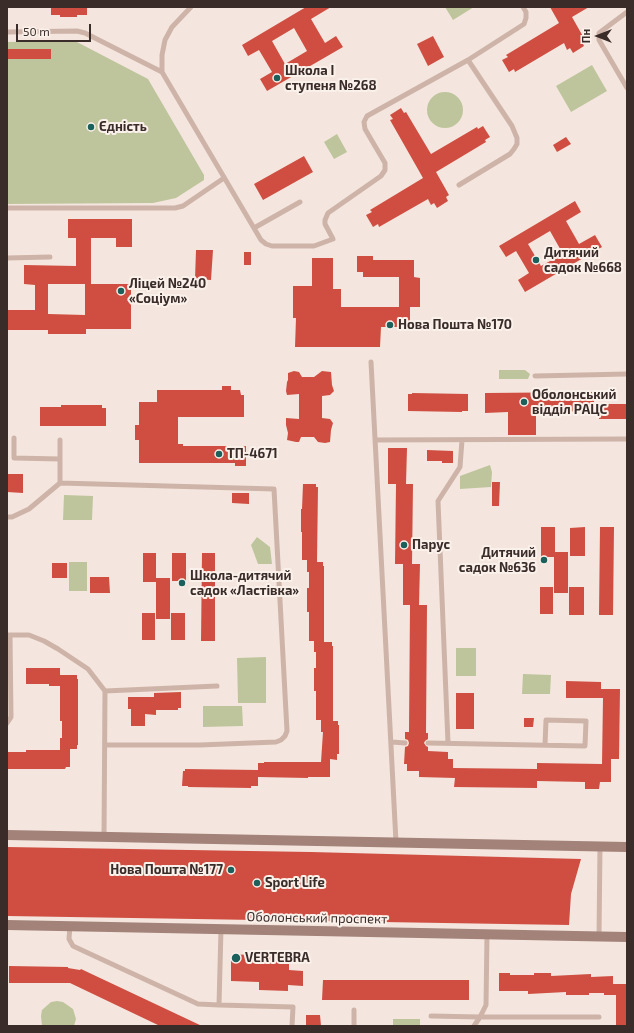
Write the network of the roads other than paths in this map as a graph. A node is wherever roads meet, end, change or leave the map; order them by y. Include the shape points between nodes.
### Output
1 (191, 7) edge
2 (523, 7) edge
3 (627, 12) edge
4 (7, 32) edge
5 (468, 60) junction
6 (162, 72) junction
7 (627, 88) edge
8 (224, 178) junction
9 (459, 185) dead end
10 (300, 202) dead end
11 (7, 208) edge
12 (254, 228) junction
13 (50, 257) dead end
14 (7, 258) edge
15 (371, 362) dead end
16 (627, 374) edge
17 (535, 376) dead end
18 (14, 438) dead end
19 (627, 439) edge
20 (60, 440) dead end
21 (375, 440) junction
22 (462, 440) junction
23 (60, 459) junction
24 (60, 483) junction
25 (7, 516) edge
26 (8, 635) edge
27 (217, 686) dead end
28 (105, 691) junction
29 (7, 723) edge
30 (392, 742) junction
31 (405, 742) dead end
32 (428, 743) dead end
33 (448, 743) junction
34 (104, 745) junction
35 (545, 745) junction
36 (7, 835) edge
37 (104, 837) junction
38 (396, 842) junction
39 (600, 846) junction
40 (627, 846) edge
41 (7, 925) edge
42 (70, 926) junction
43 (221, 929) junction
44 (487, 935) junction
45 (599, 936) junction
46 (627, 937) edge
47 (219, 1005) junction
48 (354, 1010) dead end
49 (431, 1016) dead end
50 (480, 1016) junction
51 (599, 1017) dead end
52 (292, 1026) edge
53 (354, 1026) edge
54 (474, 1026) edge

1 - 6 lane via 172,27 165,40
2 - 5 lane via 526,15 524,24
3 - 7 lane via 599,33 599,40
4 - 6 lane via 78,31
5 - 9 lane via 512,126 517,138 510,154
5 - 12 lane via 367,116 364,122 365,129 385,163 385,170 381,176 328,213 325,224 333,239 314,246 272,246 261,240
6 - 8 lane
8 - 11 lane via 183,206 175,208
8 - 12 lane
10 - 12 lane
13 - 14 lane
15 - 21 lane
16 - 17 lane
18 - 23 lane via 14,458
19 - 22 lane
20 - 23 lane
21 - 22 lane
21 - 30 lane
22 - 33 lane via 460,467 438,501
23 - 24 lane
24 - 25 lane via 29,509 12,517
24 - 34 lane via 274,488 285,736 276,742
26 - 28 lane via 28,635 44,641 88,669
26 - 29 lane via 11,717
27 - 28 lane
28 - 34 lane
30 - 31 lane
30 - 38 lane
32 - 33 lane
33 - 35 lane
34 - 37 lane
35 - 35 lane via 546,720 586,721 585,746
36 - 37 main road
37 - 38 main road
38 - 39 main road
39 - 40 main road
39 - 45 lane
41 - 42 main road, Оболонський проспект
42 - 43 main road, Оболонський проспект
42 - 47 lane via 73,946 198,1004
43 - 44 main road, Оболонський проспект
43 - 47 lane
44 - 45 main road, Оболонський проспект
44 - 50 lane via 486,1005
45 - 46 main road, Оболонський проспект
47 - 52 lane via 293,1007
48 - 53 lane
49 - 50 lane
50 - 51 lane
50 - 54 lane

